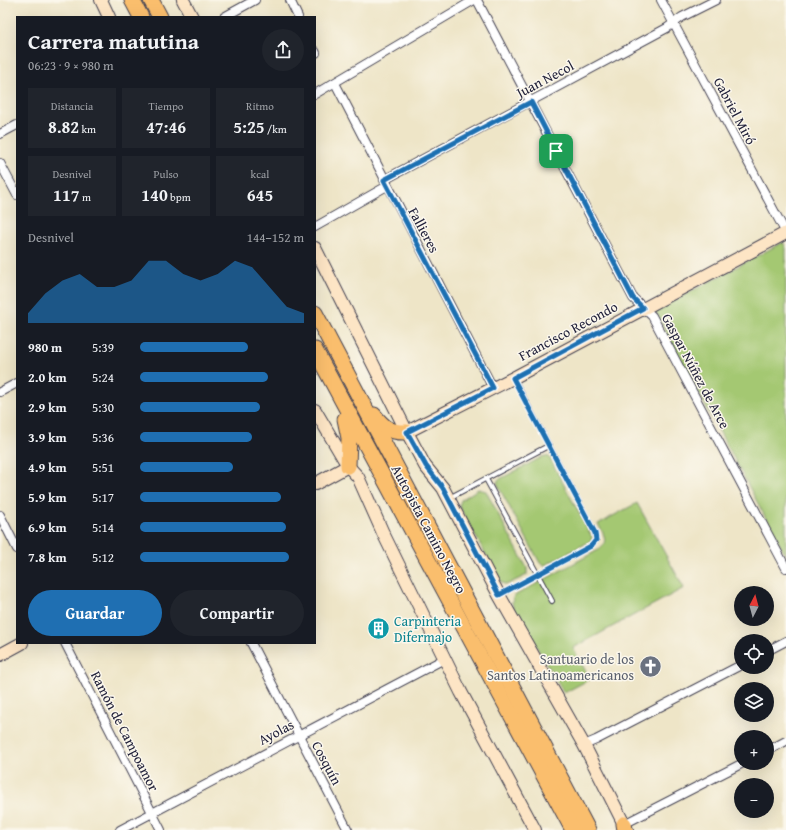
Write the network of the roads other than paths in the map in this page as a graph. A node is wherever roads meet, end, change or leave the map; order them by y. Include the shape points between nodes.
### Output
1 (101, 0) edge
2 (132, 0) edge
3 (151, 0) edge
4 (183, 0) edge
5 (255, 0) edge
6 (290, 0) edge
7 (476, 0) edge
8 (662, 0) edge
9 (716, 0) edge
10 (109, 16) edge
11 (140, 16) edge
12 (159, 16) edge
13 (191, 16) edge
14 (226, 16) edge
15 (298, 16) edge
16 (674, 23) junction
17 (334, 83) junction
18 (316, 93) edge
19 (531, 102) junction
20 (16, 125) edge
21 (0, 134) edge
22 (0, 163) edge
23 (385, 183) junction
24 (16, 193) edge
25 (316, 226) edge
26 (786, 233) edge
27 (316, 250) edge
28 (643, 308) junction
29 (316, 314) edge
30 (316, 352) edge
31 (513, 378) junction
32 (16, 383) edge
33 (493, 388) junction
34 (0, 392) edge
35 (356, 393) junction
36 (339, 397) junction
37 (316, 412) edge
38 (407, 432) junction
39 (548, 446) junction
40 (348, 466) junction
41 (486, 479) junction
42 (316, 483) edge
43 (448, 498) junction
44 (0, 515) edge
45 (16, 547) edge
46 (786, 568) edge
47 (538, 574) junction
48 (499, 595) junction
49 (552, 601) dead end
50 (786, 641) edge
51 (20, 644) edge
52 (66, 644) edge
53 (252, 644) edge
54 (774, 647) edge
55 (0, 654) edge
56 (446, 658) junction
57 (734, 669) edge
58 (298, 735) junction
59 (786, 741) edge
60 (584, 745) junction
61 (774, 747) edge
62 (734, 768) edge
63 (152, 813) junction
64 (625, 828) edge
65 (120, 830) edge
66 (161, 830) edge
67 (348, 830) edge
68 (535, 830) edge
69 (573, 830) edge
70 (588, 830) edge

1 - 10 street
2 - 11 highway
3 - 12 highway
4 - 13 street
5 - 14 street
6 - 15 street
7 - 17 street
7 - 19 street, Gaspar Núñez de Arce
8 - 16 street, Gabriel Miró
9 - 16 street, Juan Necol
16 - 19 street, Juan Necol
16 - 26 street, Gabriel Miró
17 - 18 street
17 - 23 street, Fallieres
19 - 23 street, Juan Necol
19 - 28 street, Gaspar Núñez de Arce via 633,298
20 - 21 street
22 - 24 street
23 - 25 street, Juan Necol
23 - 33 street, Fallieres
26 - 28 street, Francisco Recondo
27 - 38 street
28 - 31 street, Francisco Recondo
28 - 46 street, Gaspar Núñez de Arce via 652,316
29 - 35 highway, Autopista Camino Negro
30 - 36 highway, Autopista Camino Negro
31 - 33 street, Francisco Recondo
31 - 39 lane
32 - 34 street
33 - 38 street, Francisco Recondo
35 - 38 highway via 383,426 395,432
35 - 70 highway, Autopista Camino Negro
36 - 40 highway via 349,438
36 - 69 highway, Autopista Camino Negro
37 - 40 street
38 - 43 street
39 - 41 lane
39 - 47 lane via 595,533 596,540 591,546
40 - 42 street
40 - 56 street via 358,477 383,533
41 - 43 lane
41 - 47 lane
43 - 48 street
44 - 45 street
47 - 48 lane
47 - 49 lane
48 - 60 street
50 - 54 street
51 - 55 street
52 - 63 street, Ramón de Campoamor
53 - 58 street, Cosquín
56 - 58 street, Ayolas
56 - 68 street via 461,692
57 - 60 street
58 - 63 street, Ayolas
58 - 67 street, Cosquín
59 - 61 street
60 - 64 street
62 - 64 street
63 - 65 street, Ayolas
63 - 66 street, Ramón de Campoamor

